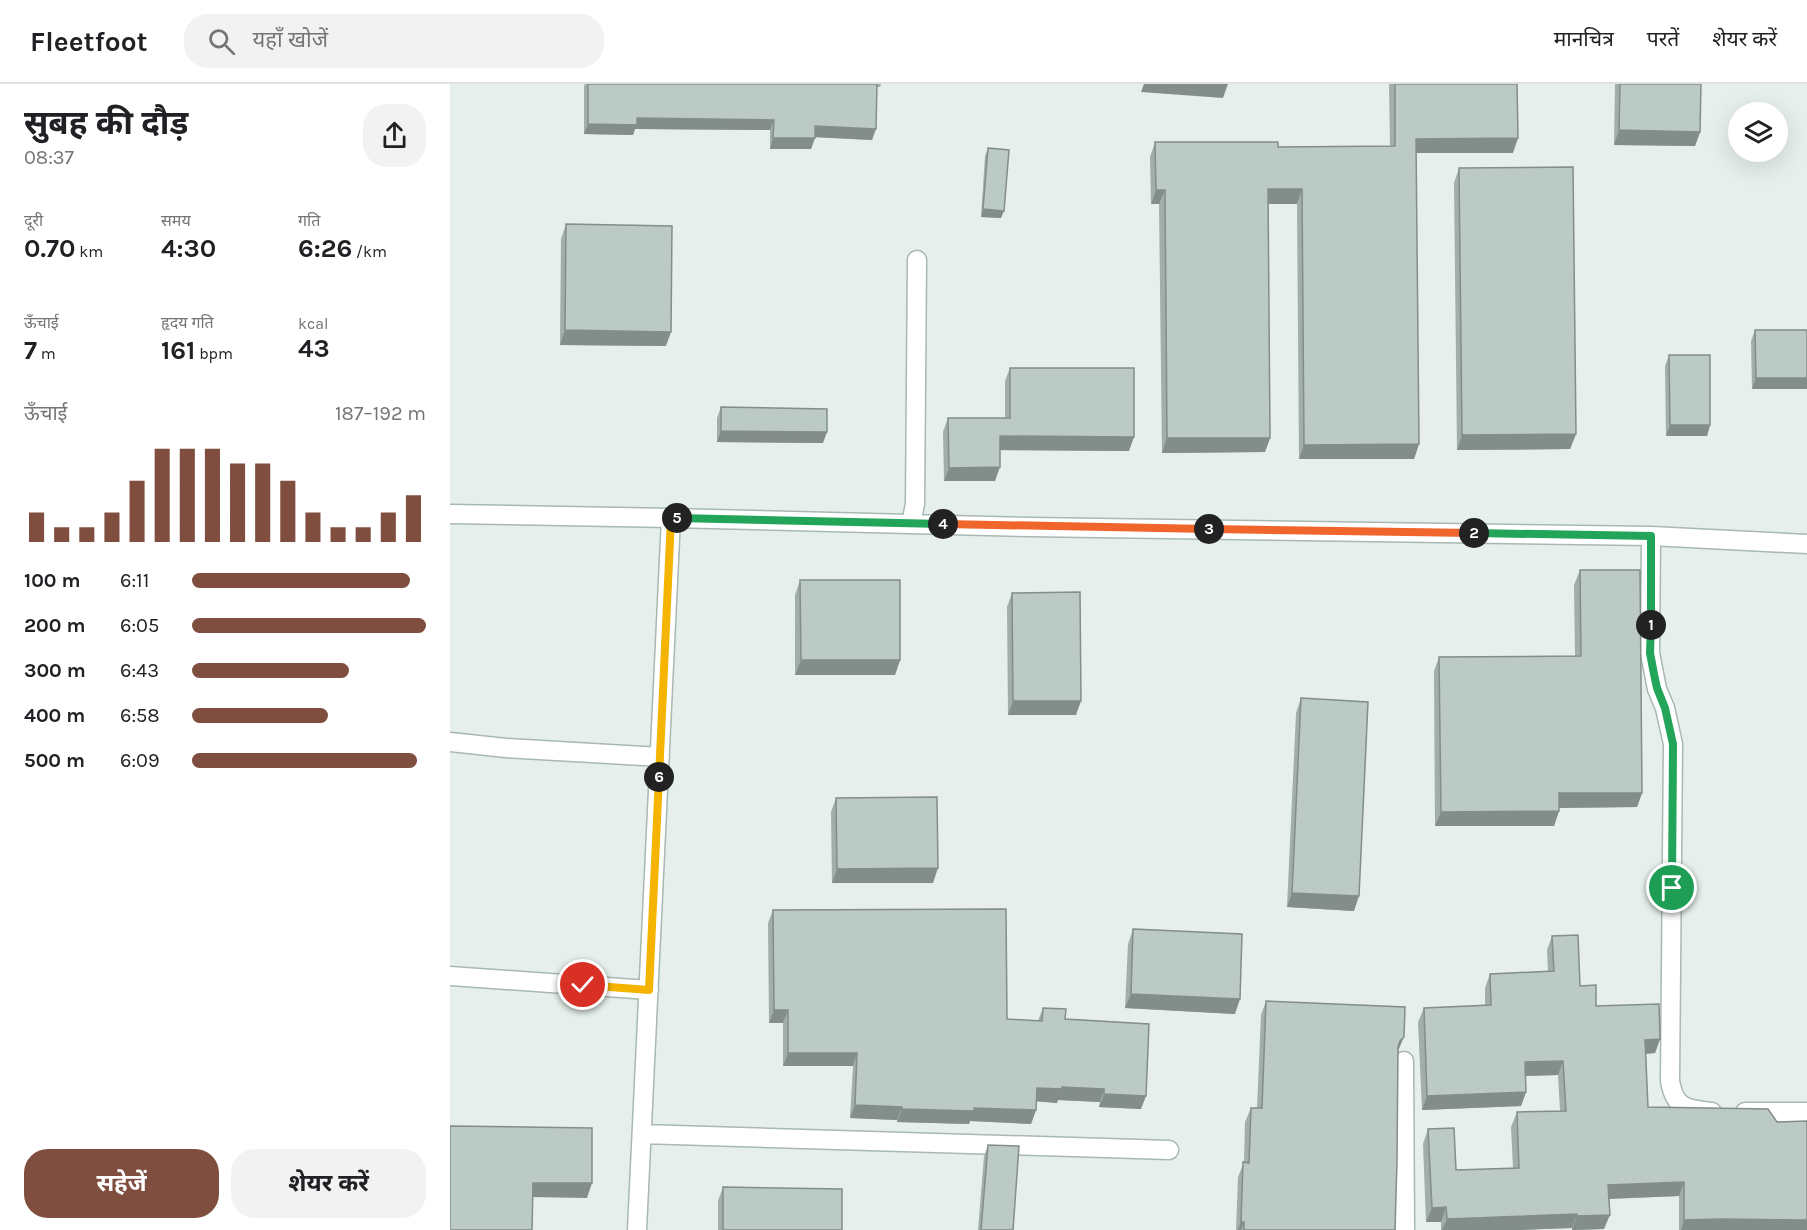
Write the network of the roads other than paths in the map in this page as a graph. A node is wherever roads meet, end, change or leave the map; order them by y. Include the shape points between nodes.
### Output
1 (917, 260) dead end
2 (450, 514) edge
3 (671, 518) junction
4 (911, 524) junction
5 (1651, 536) junction
6 (1807, 544) edge
7 (450, 742) edge
8 (660, 757) junction
9 (450, 976) edge
10 (649, 990) junction
11 (1404, 1061) dead end
12 (1807, 1112) edge
13 (642, 1134) junction
14 (1169, 1150) dead end
15 (637, 1230) edge
16 (1405, 1230) edge

1 - 4 street via 915,504
2 - 3 street
3 - 4 street
3 - 8 street
4 - 5 street
5 - 6 street
5 - 12 street via 1650,653 1673,744 1670,1081 1673,1095 1690,1109 1711,1112
7 - 8 street
8 - 10 street
9 - 10 street
10 - 13 street
11 - 16 street
13 - 14 street
13 - 15 street

